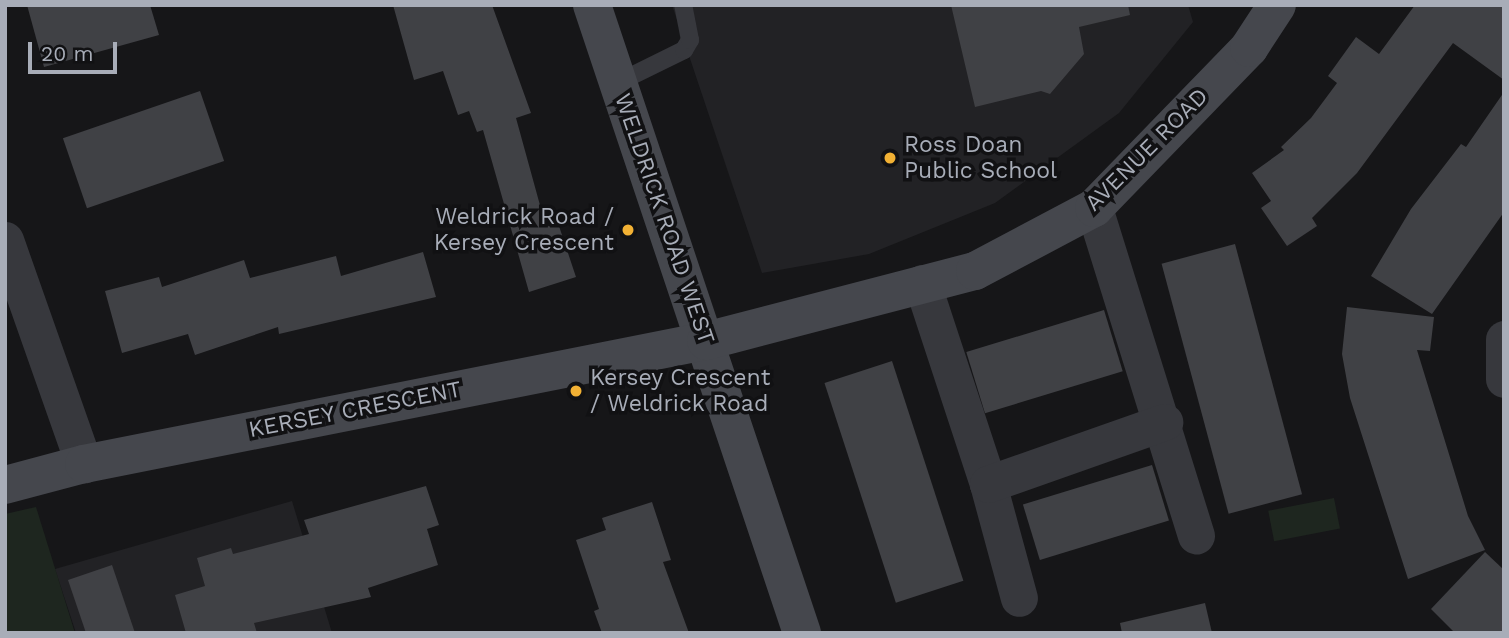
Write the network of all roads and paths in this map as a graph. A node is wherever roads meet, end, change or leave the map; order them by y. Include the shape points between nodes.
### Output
1 (592, 5) edge
2 (683, 5) edge
3 (1277, 5) edge
4 (617, 83) junction
5 (1094, 208) junction
6 (5, 240) edge
7 (922, 283) junction
8 (1504, 339) edge
9 (706, 341) junction
10 (1504, 379) edge
11 (1164, 422) junction
12 (84, 464) junction
13 (988, 484) junction
14 (5, 485) edge
15 (1196, 536) dead end
16 (1019, 598) dead end
17 (802, 633) edge

1 - 4 street, WELDRICK ROAD WEST
2 - 4 lane via 690,40 684,50
3 - 5 street, AVENUE ROAD via 1249,48
4 - 9 street, WELDRICK ROAD WEST
5 - 7 street, AVENUE ROAD via 975,271
5 - 11 street
6 - 12 street
7 - 9 street, AVENUE ROAD
7 - 13 street
8 - 10 street
9 - 12 street, KERSEY CRESCENT
9 - 17 street, WELDRICK ROAD WEST
11 - 13 street
11 - 15 street
12 - 14 street, KERSEY CRESCENT
13 - 16 street

